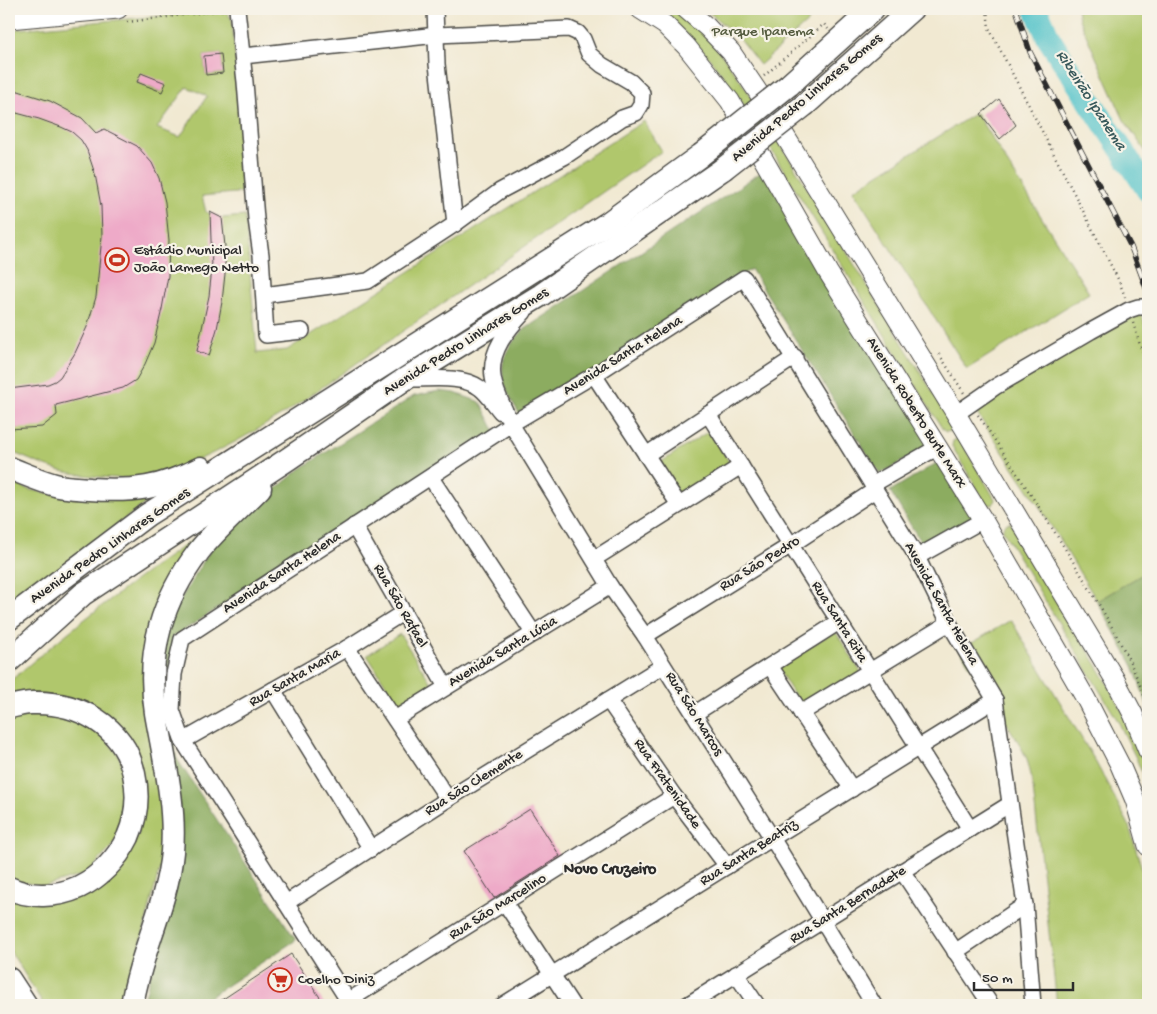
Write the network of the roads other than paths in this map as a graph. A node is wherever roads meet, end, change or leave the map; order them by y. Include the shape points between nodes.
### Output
1 (118, 9) edge
2 (237, 9) edge
3 (435, 9) edge
4 (640, 9) edge
5 (686, 9) edge
6 (873, 9) edge
7 (912, 9) edge
8 (9, 19) edge
9 (436, 34) junction
10 (243, 56) junction
11 (455, 224) junction
12 (264, 295) junction
13 (541, 295) junction
14 (1148, 307) edge
15 (302, 331) dead end
16 (794, 357) junction
17 (594, 375) junction
18 (405, 379) junction
19 (312, 412) junction
20 (708, 414) junction
21 (956, 414) junction
22 (511, 424) junction
23 (966, 431) junction
24 (938, 447) junction
25 (646, 455) junction
26 (288, 459) junction
27 (741, 466) junction
28 (9, 468) edge
29 (431, 478) junction
30 (874, 488) junction
31 (1006, 499) junction
32 (679, 506) junction
33 (983, 520) junction
34 (354, 526) junction
35 (791, 545) junction
36 (916, 557) junction
37 (594, 559) junction
38 (610, 586) junction
39 (404, 612) junction
40 (9, 619) edge
41 (839, 622) junction
42 (949, 622) junction
43 (534, 634) junction
44 (644, 636) junction
45 (347, 648) junction
46 (9, 661) edge
47 (663, 666) junction
48 (770, 666) junction
49 (870, 671) junction
50 (446, 687) junction
51 (273, 690) junction
52 (608, 700) junction
53 (995, 700) junction
54 (9, 707) edge
55 (694, 714) junction
56 (801, 714) junction
57 (395, 718) junction
58 (183, 741) junction
59 (918, 748) junction
60 (1148, 751) edge
61 (852, 789) junction
62 (674, 796) junction
63 (448, 799) junction
64 (1010, 804) junction
65 (970, 829) junction
66 (772, 838) junction
67 (1148, 846) edge
68 (371, 849) junction
69 (726, 866) junction
70 (902, 871) junction
71 (9, 888) edge
72 (286, 903) junction
73 (504, 903) junction
74 (1025, 905) junction
75 (822, 921) junction
76 (955, 952) junction
77 (736, 974) junction
78 (552, 975) junction
79 (9, 979) edge
80 (350, 1003) edge
81 (26, 1005) edge
82 (132, 1005) edge
83 (503, 1005) edge
84 (572, 1005) edge
85 (687, 1005) edge
86 (757, 1005) edge
87 (874, 1005) edge
88 (990, 1005) edge
89 (1033, 1005) edge

1 - 8 main road
2 - 10 street
3 - 9 street
4 - 24 main road, Avenida Roberto Burle Marx via 664,25 686,46 730,101 828,272
5 - 21 main road via 731,52 758,92
6 - 19 highway, Avenida Pedro Linhares Gomes, bridge via 788,85 701,155 608,223
7 - 13 highway, Avenida Pedro Linhares Gomes, bridge via 806,104 723,169
9 - 10 street
9 - 11 street
9 - 11 street via 569,29 583,39 589,54 642,93 636,113 622,118 564,157 500,191
10 - 12 street
11 - 12 street via 368,281
12 - 15 street via 266,334
13 - 18 highway, Avenida Pedro Linhares Gomes
13 - 22 street via 511,326 494,360 493,376
14 - 21 street via 1129,310 996,387
16 - 17 street, Avenida Santa Helena via 744,278
16 - 20 street
16 - 30 street, Avenida Santa Helena
17 - 22 street, Avenida Santa Helena
17 - 25 street
18 - 22 street via 465,381 484,392
18 - 26 highway, Avenida Pedro Linhares Gomes
19 - 28 highway via 184,476 135,490 60,486
19 - 40 highway, Avenida Pedro Linhares Gomes via 147,515
20 - 25 street
20 - 27 street, Rua Santa Rita
21 - 23 main road
22 - 29 street, Avenida Santa Helena
22 - 37 street, Rua São Marcos
23 - 24 main road
23 - 31 main road
24 - 30 street, Rua São Pedro
24 - 33 main road, Avenida Roberto Burle Marx
25 - 32 street
26 - 46 highway, Avenida Pedro Linhares Gomes via 83,594
26 - 82 highway via 200,550 170,598 161,620 152,686 169,789 172,851 168,880
27 - 32 street
27 - 35 street, Rua Santa Rita
29 - 34 street, Avenida Santa Helena
29 - 43 street
30 - 35 street, Rua São Pedro
30 - 36 street, Avenida Santa Helena
31 - 33 main road
31 - 60 main road via 1114,678
32 - 37 street
33 - 36 street
33 - 67 main road, Avenida Roberto Burle Marx via 1100,725 1135,800
34 - 39 street, Rua São Rafael
34 - 58 street, Avenida Santa Helena via 182,638 174,674 172,710
35 - 41 street, Rua Santa Rita
35 - 44 street, Rua São Pedro
36 - 42 street, Avenida Santa Helena
37 - 38 street, Rua São Marcos
38 - 43 street, Avenida Santa Lúcia
38 - 44 street, Rua São Marcos
39 - 45 street, Rua Santa Maria
39 - 50 street, Rua São Rafael
41 - 48 street
41 - 49 street, Rua Santa Rita
42 - 49 street
42 - 53 street, Avenida Santa Helena
43 - 50 street, Avenida Santa Lúcia
44 - 47 street, Rua São Marcos
45 - 51 street, Rua Santa Maria
45 - 57 street
47 - 52 street, Rua São Clemente
47 - 55 street, Rua São Marcos
48 - 55 street
48 - 56 street
49 - 56 street
49 - 59 street, Rua Santa Rita
50 - 57 street, Avenida Santa Lúcia
51 - 58 street, Rua Santa Maria
51 - 68 street
52 - 62 street, Rua Fratenidade
52 - 63 street, Rua São Clemente
53 - 59 street, Rua Santa Beatriz
53 - 64 street, Avenida Santa Helena
54 - 71 highway via 29,703 52,704 76,709 100,721 118,737 131,760 137,806 121,851 88,883 69,891 45,895
55 - 66 street, Rua São Marcos
56 - 61 street
57 - 63 street
58 - 72 street, Avenida Santa Helena
59 - 61 street, Rua Santa Beatriz
59 - 65 street, Rua Santa Rita
61 - 66 street, Rua Santa Beatriz
62 - 69 street, Rua Fratenidade
62 - 73 street, Rua São Marcelino
63 - 68 street, Rua São Clemente
64 - 65 street, Rua Santa Bernadete
64 - 74 street, Avenida Santa Helena
65 - 70 street, Rua Santa Bernadete
66 - 69 street, Rua Santa Beatriz
66 - 75 street, Rua São Marcos
68 - 72 street, Rua São Clemente
69 - 78 street, Rua Santa Beatriz
70 - 75 street, Rua Santa Bernadete
70 - 76 street
72 - 80 street, Avenida Santa Helena
73 - 78 street
73 - 80 street, Rua São Marcelino
74 - 76 street
74 - 89 street, Avenida Santa Helena
75 - 77 street, Rua Santa Bernadete
75 - 87 street, Rua São Marcos
76 - 88 street
77 - 85 street, Rua Santa Bernadete
77 - 86 street
78 - 83 street, Rua Santa Beatriz
78 - 84 street
79 - 81 highway

